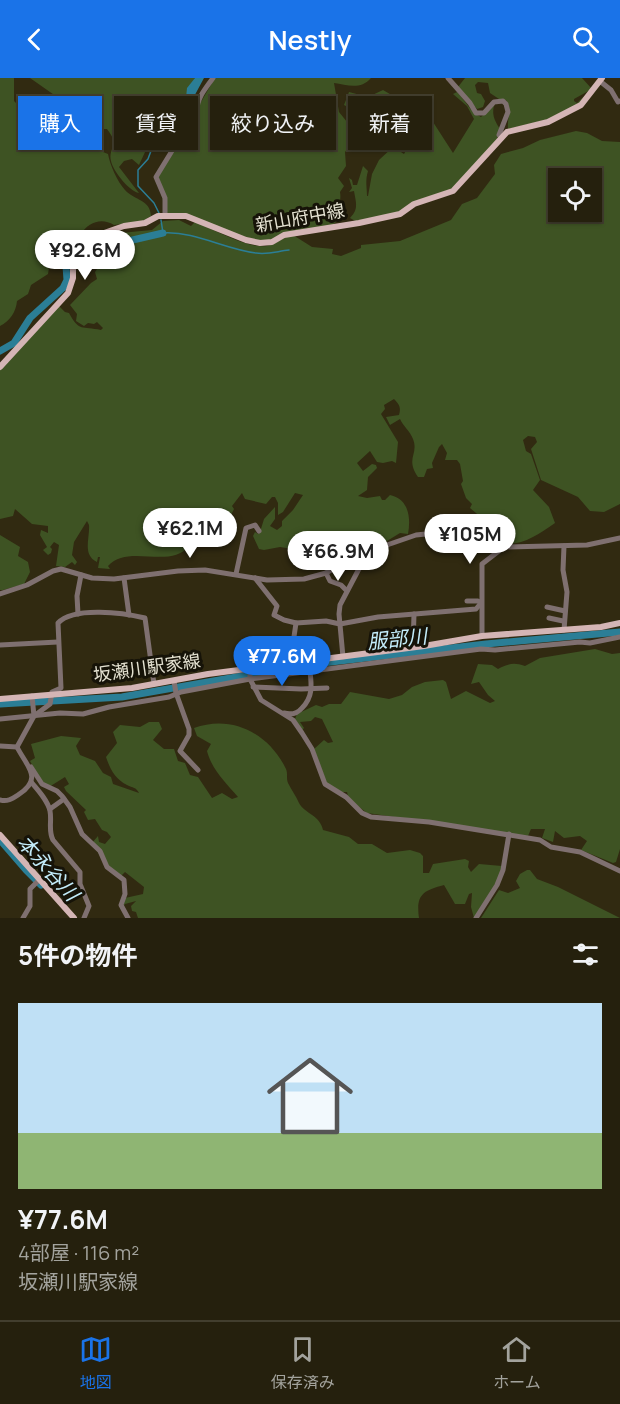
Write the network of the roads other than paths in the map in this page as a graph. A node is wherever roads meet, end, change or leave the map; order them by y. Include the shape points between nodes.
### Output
1 (213, 78) edge
2 (448, 78) edge
3 (601, 80) edge
4 (620, 101) edge
5 (501, 137) junction
6 (165, 215) junction
7 (0, 367) edge
8 (259, 531) dead end
9 (620, 538) edge
10 (371, 546) junction
11 (564, 546) junction
12 (504, 547) junction
13 (326, 573) junction
14 (236, 574) junction
15 (81, 575) junction
16 (124, 578) junction
17 (255, 578) junction
18 (347, 591) junction
19 (0, 594) edge
20 (467, 602) dead end
21 (481, 603) junction
22 (547, 607) dead end
23 (566, 611) junction
24 (78, 614) junction
25 (414, 614) junction
26 (129, 615) junction
27 (549, 618) dead end
28 (563, 621) junction
29 (296, 623) junction
30 (620, 623) edge
31 (340, 624) junction
32 (601, 628) junction
33 (564, 630) junction
34 (482, 636) junction
35 (620, 637) edge
36 (602, 640) junction
37 (58, 642) junction
38 (0, 645) edge
39 (293, 645) junction
40 (273, 647) dead end
41 (413, 647) junction
42 (424, 647) junction
43 (343, 657) junction
44 (426, 657) junction
45 (290, 664) junction
46 (309, 666) junction
47 (250, 674) junction
48 (154, 684) junction
49 (175, 687) junction
50 (253, 687) junction
51 (312, 688) junction
52 (327, 688) dead end
53 (32, 698) junction
54 (0, 699) edge
55 (50, 699) junction
56 (276, 710) junction
57 (34, 716) junction
58 (0, 719) edge
59 (0, 746) edge
60 (17, 747) junction
61 (31, 767) junction
62 (198, 770) dead end
63 (31, 782) junction
64 (64, 799) junction
65 (0, 800) edge
66 (50, 808) junction
67 (509, 834) junction
68 (0, 835) edge
69 (620, 871) edge
70 (39, 880) junction
71 (23, 918) edge
72 (74, 918) edge
73 (84, 918) edge
74 (128, 918) edge
75 (476, 918) edge

1 - 6 street via 156,177 165,198
2 - 5 street via 477,113 484,113 494,102 507,104
3 - 4 street
3 - 5 main road, 新山府中線 via 581,105 548,122 510,130
5 - 6 main road, 新山府中線 via 453,191 414,204 400,214 284,234 272,242 260,243 186,216
6 - 7 main road, 新山府中線 via 87,239 76,247 68,293
8 - 14 street via 255,525 246,528
9 - 11 street
10 - 12 street via 445,532 466,534
10 - 13 street
10 - 18 street
11 - 12 street
11 - 23 street
12 - 21 street via 482,564
13 - 17 street via 304,579
13 - 18 street via 330,581
14 - 16 street via 206,570
14 - 17 street
15 - 16 street
15 - 19 street via 54,571
15 - 24 street
16 - 26 street
17 - 29 street via 277,606 274,615
18 - 31 street via 340,604
20 - 21 street
21 - 25 street via 476,609
21 - 34 street
22 - 23 street
23 - 28 street
24 - 26 street
24 - 37 street via 58,623
25 - 31 street
25 - 41 street
26 - 48 street via 146,619
27 - 28 street
28 - 33 street
29 - 31 street
29 - 39 street
30 - 32 main road, 坂瀬川駅家線
31 - 43 street
32 - 33 main road, 坂瀬川駅家線
32 - 36 street
33 - 34 main road, 坂瀬川駅家線
34 - 42 main road, 坂瀬川駅家線
35 - 36 street
36 - 44 street
37 - 38 street
37 - 55 street via 61,685
39 - 40 street
39 - 45 street
41 - 42 main road, 坂瀬川駅家線
41 - 43 main road, 坂瀬川駅家線
42 - 44 street
43 - 46 main road, 坂瀬川駅家線
44 - 46 street
45 - 46 main road, 坂瀬川駅家線
45 - 47 main road, 坂瀬川駅家線
46 - 47 street
46 - 51 street
47 - 49 main road, 坂瀬川駅家線
47 - 49 street
47 - 50 street
48 - 49 main road, 坂瀬川駅家線
48 - 55 main road, 坂瀬川駅家線
49 - 57 street via 169,697 83,714
49 - 62 street via 189,729 180,751
50 - 51 street
50 - 56 street via 261,700
51 - 52 street
51 - 56 street via 310,698 299,711 287,714
53 - 54 main road, 坂瀬川駅家線
53 - 55 main road, 坂瀬川駅家線
53 - 57 street
55 - 57 street
56 - 67 street via 293,720 312,749 325,784 362,813
57 - 58 street
57 - 60 street
59 - 60 street
60 - 61 street
61 - 63 street
61 - 64 street via 42,784
63 - 65 street via 7,801
63 - 66 street
64 - 66 street
64 - 74 street via 82,834 100,851 107,867 124,880 121,905
66 - 73 street via 50,835 80,872 88,906
67 - 69 street via 580,852
67 - 75 street via 497,885
68 - 70 main road
70 - 71 street via 30,889 30,906
70 - 72 main road

